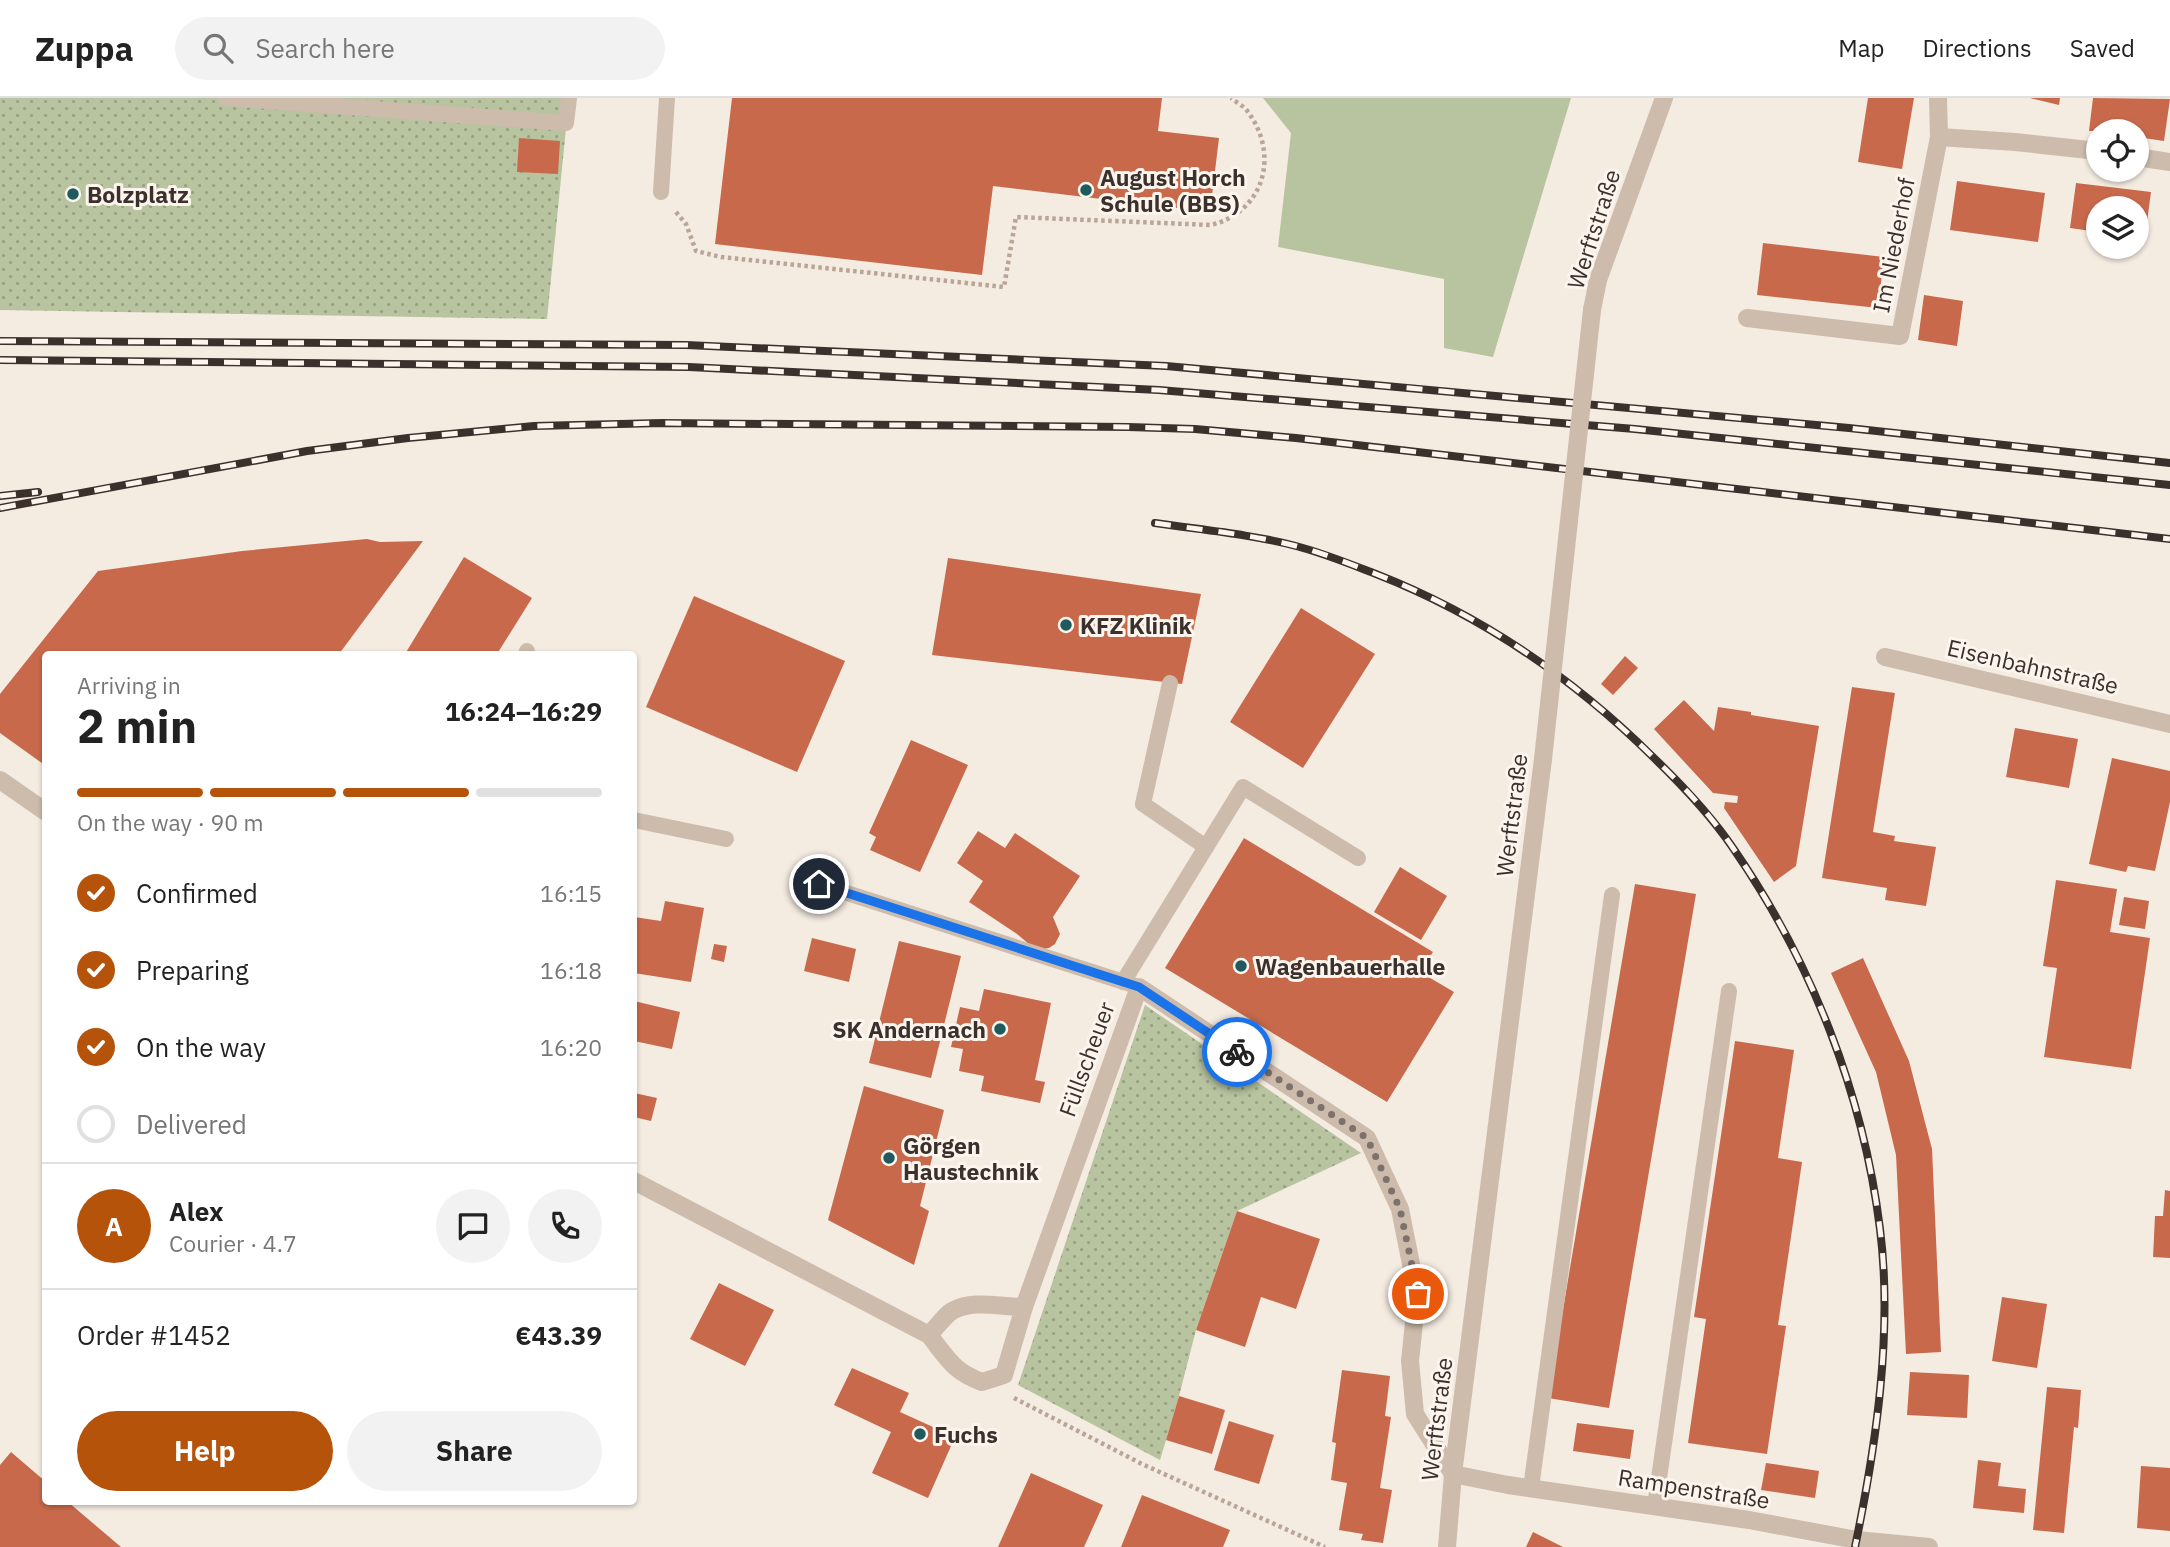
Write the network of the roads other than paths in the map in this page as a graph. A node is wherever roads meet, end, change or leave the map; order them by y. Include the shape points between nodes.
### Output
1 (226, 98) edge
2 (569, 98) edge
3 (667, 98) edge
4 (1664, 98) edge
5 (1938, 98) edge
6 (1939, 137) junction
7 (2086, 150) edge
8 (2149, 159) edge
9 (2170, 162) edge
10 (661, 192) road end
11 (1747, 318) dead end
12 (1885, 657) dead end
13 (1170, 683) dead end
14 (2170, 724) edge
15 (0, 780) edge
16 (42, 809) edge
17 (637, 821) edge
18 (726, 839) dead end
19 (1206, 847) junction
20 (1358, 858) dead end
21 (819, 884) dead end
22 (1612, 895) dead end
23 (1131, 984) junction
24 (1729, 991) dead end
25 (637, 1183) edge
26 (1024, 1307) junction
27 (929, 1335) junction
28 (1453, 1474) junction
29 (1531, 1488) junction
30 (1656, 1506) junction
31 (1905, 1546) edge
32 (1447, 1547) edge
33 (1929, 1547) edge

1 - 2 lane via 566,123
3 - 10 lane
4 - 28 street, Werftstraße, bridge via 1598,280 1592,310 1543,759
5 - 6 street, Im Niederhof
6 - 7 street
6 - 11 street, Im Niederhof via 1900,336
8 - 9 street
12 - 14 street, Eisenbahnstraße
13 - 19 lane via 1143,804
15 - 16 street
17 - 18 lane
19 - 20 lane via 1242,787
19 - 23 lane
21 - 23 lane
22 - 29 lane
23 - 26 street, Füllscheuer
23 - 28 street, Füllscheuer via 1367,1138 1400,1209 1418,1294 1410,1361 1415,1414
24 - 30 lane
25 - 27 street
26 - 27 street via 982,1303 952,1311
26 - 27 street, Füllscheuer via 1004,1375 982,1382 951,1364
28 - 29 street, Rampenstraße
28 - 32 street, Werftstraße
29 - 30 street, Rampenstraße
30 - 31 street, Rampenstraße
31 - 33 street, Rampenstraße

